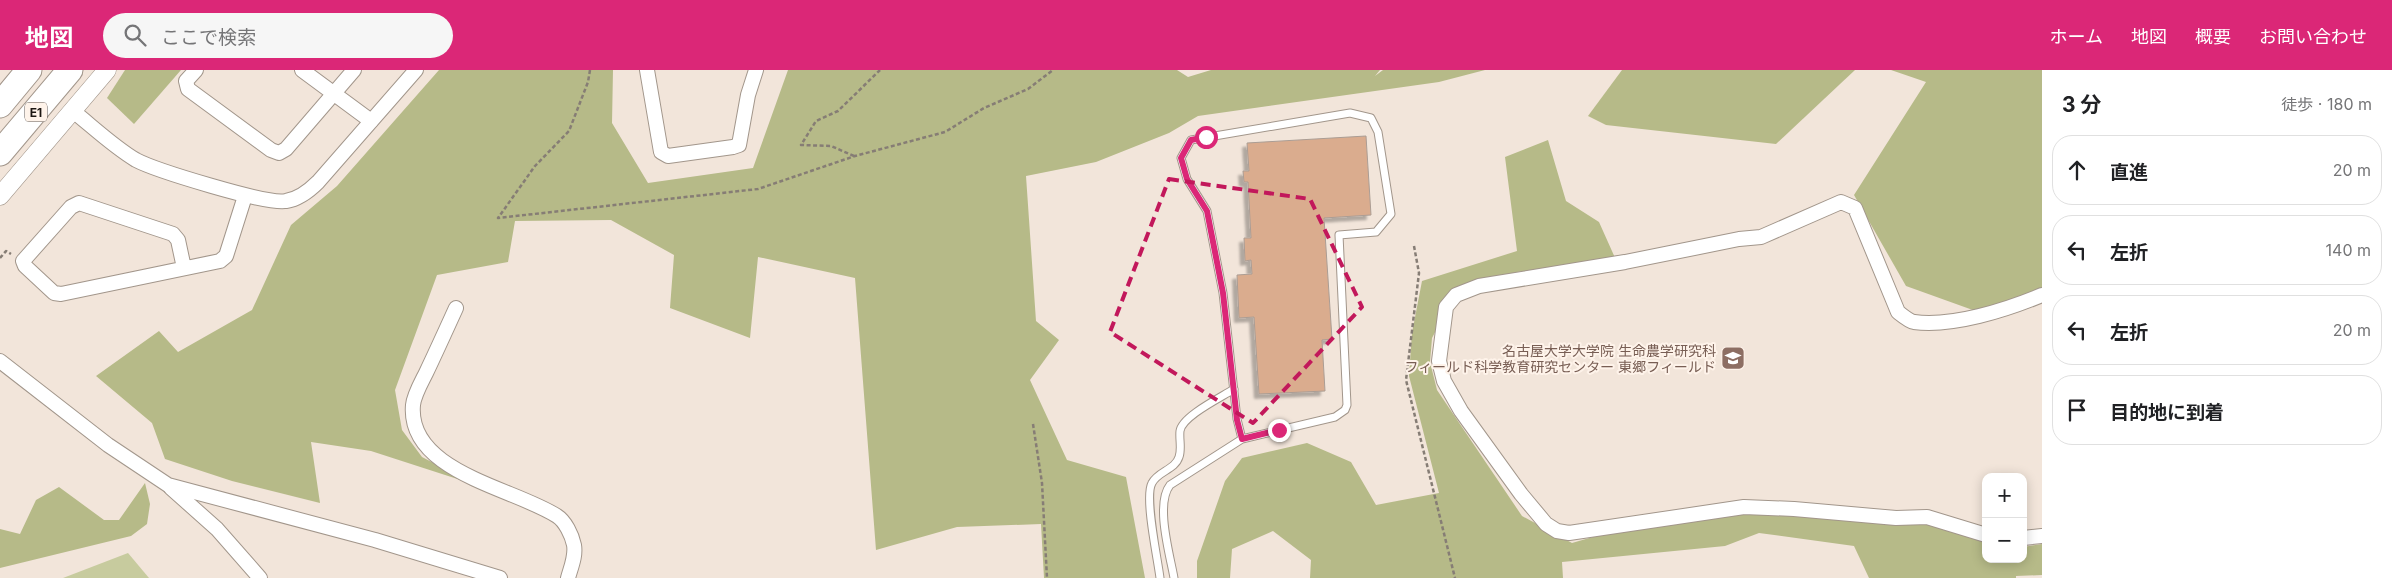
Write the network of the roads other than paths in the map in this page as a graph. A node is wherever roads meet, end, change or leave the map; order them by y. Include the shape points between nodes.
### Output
1 (29, 70) edge
2 (70, 70) edge
3 (107, 70) edge
4 (196, 70) edge
5 (302, 70) edge
6 (354, 70) edge
7 (416, 70) edge
8 (647, 70) edge
9 (756, 70) edge
10 (334, 94) junction
11 (0, 105) edge
12 (73, 111) junction
13 (372, 120) junction
14 (0, 153) edge
15 (0, 196) edge
16 (245, 196) junction
17 (184, 268) junction
18 (2042, 295) edge
19 (456, 308) dead end
20 (0, 361) edge
21 (1234, 389) junction
22 (1242, 439) junction
23 (168, 485) junction
24 (1982, 534) edge
25 (2042, 536) edge
26 (2027, 538) edge
27 (260, 578) edge
28 (500, 578) edge
29 (568, 578) edge
30 (1160, 578) edge
31 (1174, 578) edge

1 - 11 highway, E1
2 - 14 highway, E1
3 - 12 street
4 - 10 street via 186,82 188,89 276,153 286,149
5 - 10 street
6 - 10 street
7 - 13 street
8 - 9 street via 661,152 668,156 738,146
10 - 13 street
12 - 15 street
12 - 16 street via 140,162
13 - 16 street via 318,182 300,196 279,202
16 - 17 street via 224,259
17 - 17 street via 61,294 54,293 23,261 71,207 82,203 173,234 178,240
18 - 24 street via 1990,313 1946,322 1912,322 1898,312 1855,208 1841,202 1761,237 1478,286 1456,295 1446,307 1439,361 1444,381 1461,411 1521,494 1546,524 1558,531 1569,533 1744,507 1927,518
19 - 29 street via 413,404 414,424 420,440 428,450 466,474 558,517 570,532 574,547
20 - 23 street via 108,445
21 - 22 lane
21 - 22 lane via 1223,293 1207,211 1187,179 1181,158 1191,140 1350,113 1371,118 1378,132 1391,214 1376,232 1339,235 1348,405 1335,417
21 - 30 lane via 1183,424 1177,462 1156,477 1150,487
22 - 31 lane via 1167,489 1163,509
23 - 27 street via 217,529
23 - 28 street via 374,540
25 - 26 street

